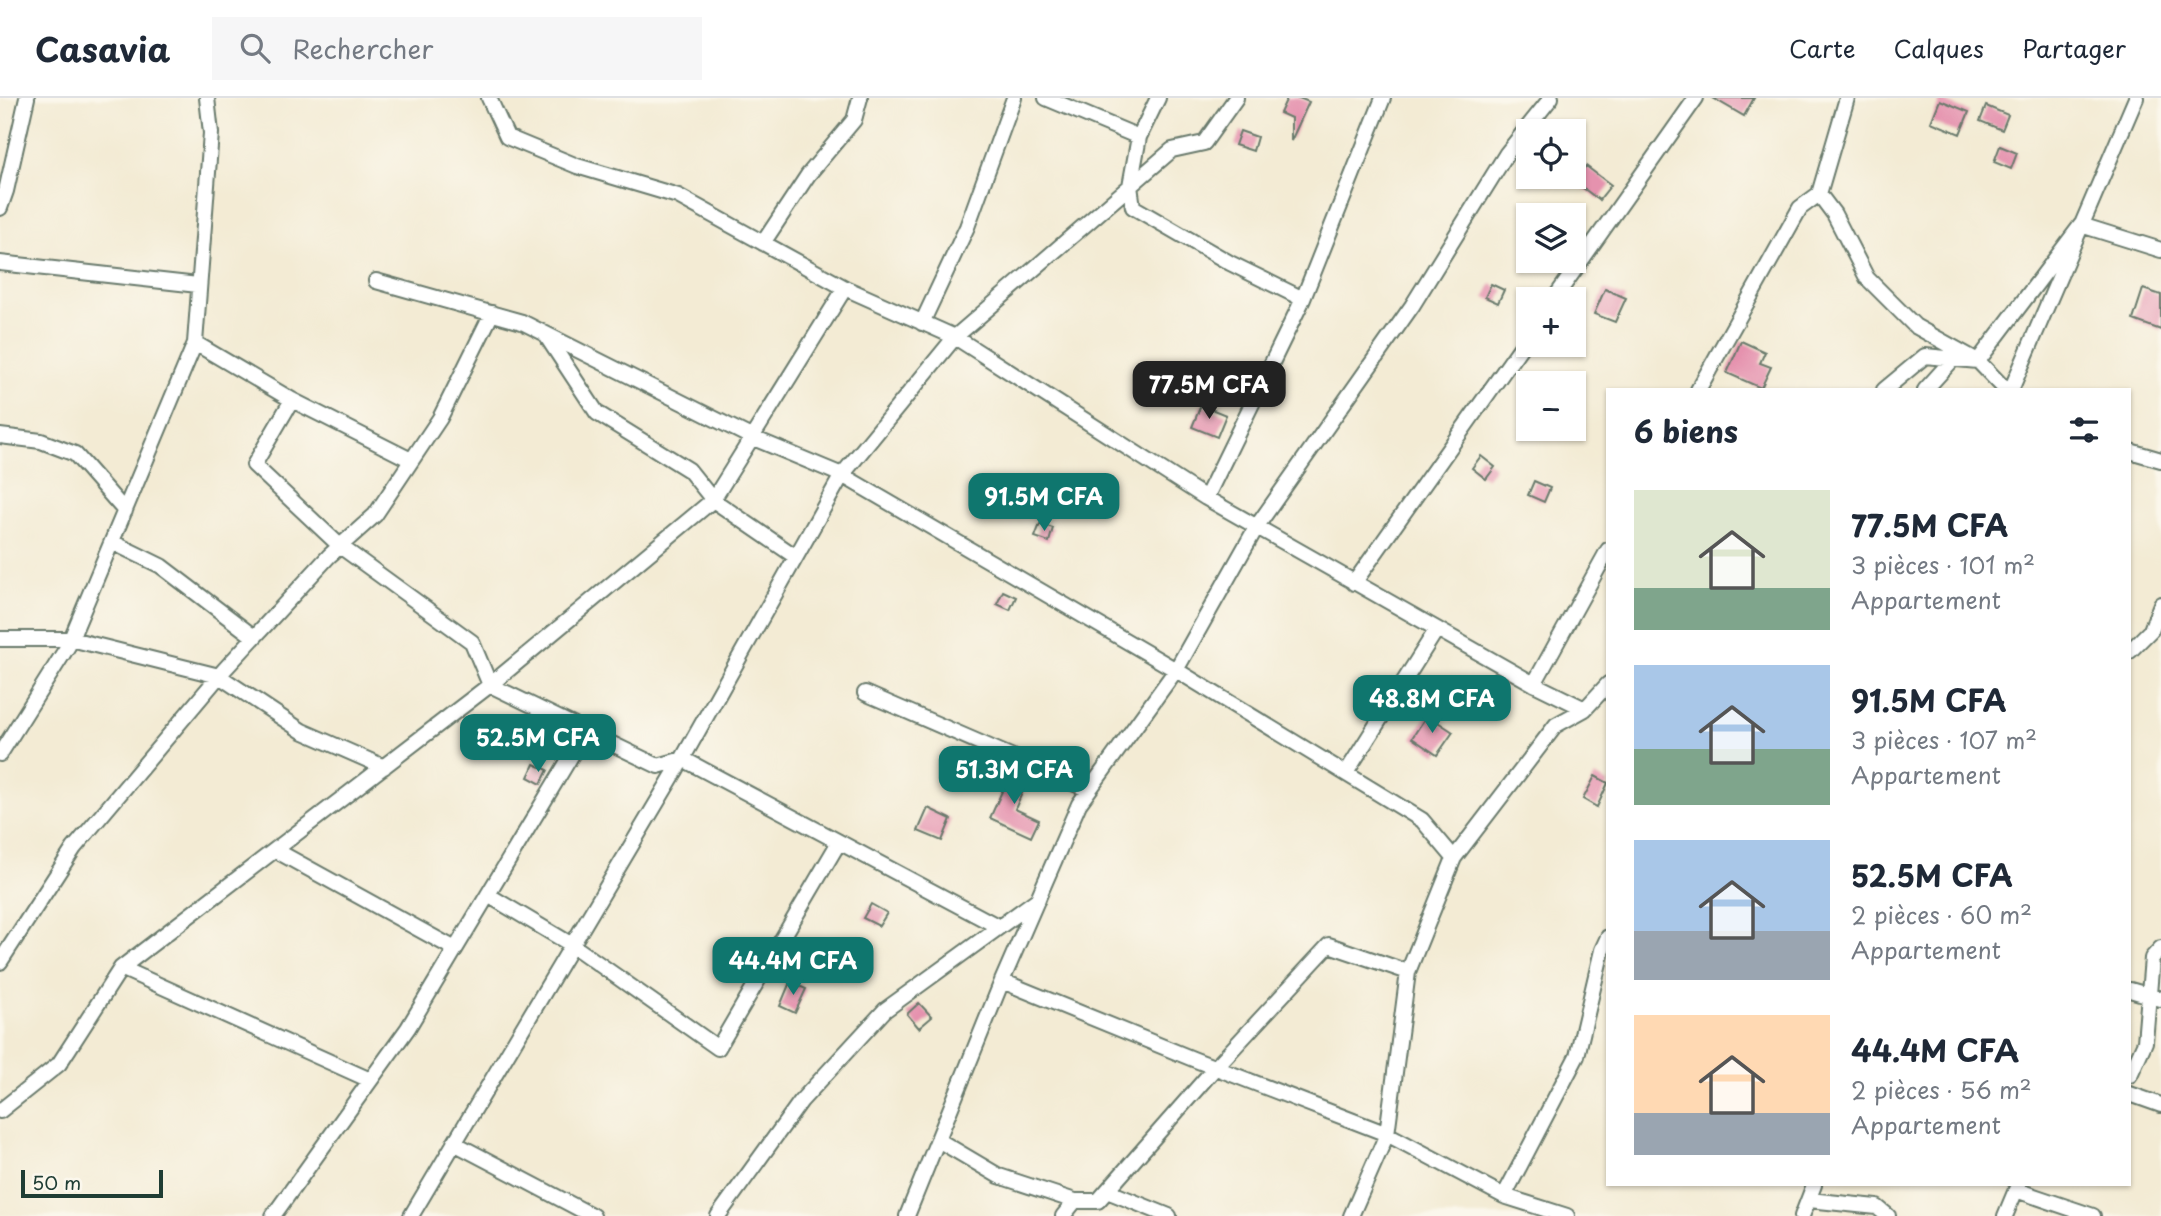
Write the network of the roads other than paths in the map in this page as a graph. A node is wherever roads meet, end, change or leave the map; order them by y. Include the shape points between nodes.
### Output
1 (26, 98) edge
2 (207, 98) edge
3 (489, 98) edge
4 (860, 98) edge
5 (1014, 98) edge
6 (1046, 98) edge
7 (1158, 98) edge
8 (1236, 98) edge
9 (1383, 98) edge
10 (1552, 98) edge
11 (1696, 98) edge
12 (1847, 98) edge
13 (2136, 98) edge
14 (1139, 137) junction
15 (1130, 186) junction
16 (1819, 194) junction
17 (0, 208) edge
18 (2081, 225) junction
19 (763, 243) junction
20 (2161, 250) edge
21 (0, 262) edge
22 (376, 281) dead end
23 (198, 285) junction
24 (1562, 287) edge
25 (845, 288) junction
26 (1303, 299) junction
27 (492, 313) junction
28 (922, 323) junction
29 (545, 333) junction
30 (955, 337) junction
31 (195, 343) junction
32 (1516, 354) edge
33 (1954, 358) junction
34 (1978, 361) junction
35 (1699, 388) edge
36 (1886, 388) edge
37 (1927, 388) edge
38 (2007, 388) edge
39 (2010, 388) edge
40 (292, 400) junction
41 (0, 436) edge
42 (751, 437) junction
43 (2131, 451) edge
44 (411, 460) junction
45 (2161, 460) edge
46 (842, 475) junction
47 (1206, 498) junction
48 (713, 500) junction
49 (125, 511) junction
50 (1257, 526) junction
51 (112, 542) junction
52 (341, 546) junction
53 (1606, 554) edge
54 (796, 557) junction
55 (1354, 583) junction
56 (2161, 604) edge
57 (1437, 629) junction
58 (254, 637) junction
59 (0, 639) edge
60 (71, 639) junction
61 (2131, 650) edge
62 (1176, 670) junction
63 (219, 676) junction
64 (1534, 684) junction
65 (490, 685) junction
66 (1606, 686) edge
67 (865, 693) dead end
68 (1585, 709) junction
69 (586, 731) junction
70 (0, 754) edge
71 (682, 759) junction
72 (384, 767) junction
73 (1346, 773) junction
74 (1089, 790) junction
75 (839, 842) junction
76 (275, 850) junction
77 (1454, 858) junction
78 (488, 895) junction
79 (1039, 898) junction
80 (999, 927) junction
81 (1606, 941) edge
82 (572, 945) junction
83 (2161, 948) edge
84 (455, 949) junction
85 (0, 962) edge
86 (121, 968) junction
87 (1408, 972) junction
88 (1002, 981) junction
89 (2131, 990) edge
90 (2155, 998) edge
91 (1215, 1068) junction
92 (2131, 1073) edge
93 (370, 1080) junction
94 (2131, 1094) edge
95 (2161, 1105) edge
96 (0, 1111) edge
97 (1387, 1134) junction
98 (938, 1140) junction
99 (454, 1143) junction
100 (1814, 1186) edge
101 (2017, 1187) edge
102 (1107, 1191) junction
103 (1504, 1196) junction
104 (1809, 1200) junction
105 (1075, 1201) junction
106 (273, 1216) edge
107 (411, 1216) edge
108 (593, 1216) edge
109 (718, 1216) edge
110 (907, 1216) edge
111 (1063, 1216) edge
112 (1169, 1216) edge
113 (1351, 1216) edge
114 (1567, 1216) edge
115 (1802, 1216) edge
116 (1888, 1216) edge
117 (2005, 1216) edge
118 (2093, 1216) edge

1 - 17 street
2 - 23 street via 211,133
3 - 19 street via 507,137 577,166 678,196
4 - 19 street via 854,120 808,175
5 - 28 street via 967,227
6 - 14 street
7 - 14 street
8 - 15 street via 1203,143 1172,150
9 - 26 street
10 - 50 street via 1507,153 1412,306
11 - 24 street
12 - 16 street
13 - 18 street
14 - 15 street
15 - 26 street via 1133,207
15 - 30 street
16 - 34 street via 1867,278 1915,326
16 - 35 street via 1800,208
18 - 20 street
18 - 34 street
18 - 39 street
19 - 25 street
21 - 23 street
22 - 27 street
23 - 31 street
25 - 28 street
25 - 42 street
26 - 47 street
27 - 29 street
27 - 44 street via 439,418
28 - 30 street
29 - 42 street
29 - 48 street via 597,414 689,470
30 - 46 street
30 - 47 street
31 - 40 street
31 - 49 street
32 - 55 street
33 - 34 street
33 - 36 street via 1925,356
33 - 37 street
34 - 38 street
40 - 44 street
40 - 52 street via 254,465
41 - 49 street via 41,441 75,454
42 - 46 street
42 - 48 street
43 - 45 street
44 - 52 street via 374,515
46 - 54 street
46 - 62 street
47 - 50 street
48 - 54 street
48 - 65 street
49 - 51 street
50 - 55 street
50 - 62 street
51 - 58 street via 161,566
51 - 60 street
52 - 58 street
52 - 65 street via 472,642
53 - 64 street
54 - 71 street
55 - 57 street
56 - 61 street via 2151,630
57 - 64 street
57 - 73 street
58 - 63 street
59 - 60 street
60 - 63 street
60 - 70 street
62 - 73 street
62 - 74 street
63 - 72 street via 302,731
63 - 85 street via 74,848
64 - 68 street
65 - 69 street
65 - 72 street
66 - 68 street
67 - 74 street
68 - 77 street via 1556,725
69 - 71 street via 659,766
69 - 78 street
71 - 75 street
71 - 82 street
72 - 76 street
73 - 77 street via 1422,820
74 - 79 street
75 - 80 street
75 - 82 street via 718,1048
76 - 84 street
76 - 86 street
77 - 87 street
78 - 82 street
78 - 84 street
79 - 80 street
79 - 88 street
80 - 109 street via 885,1010 801,1101
81 - 103 street via 1577,1056
82 - 99 street
83 - 90 street via 2152,958
84 - 93 street via 408,1028
86 - 93 street
86 - 96 street via 59,1064
87 - 91 street via 1329,945
87 - 97 street
88 - 91 street
88 - 98 street
89 - 90 street
90 - 92 street via 2146,1042
91 - 97 street
91 - 102 street
93 - 106 street
94 - 95 street
97 - 103 street
97 - 113 street
98 - 105 street via 999,1176
98 - 110 street
99 - 107 street
99 - 108 street
100 - 104 street
101 - 117 street
101 - 118 street
102 - 105 street via 1098,1201
102 - 112 street
103 - 114 street
104 - 115 street
104 - 116 street via 1877,1207
105 - 111 street

